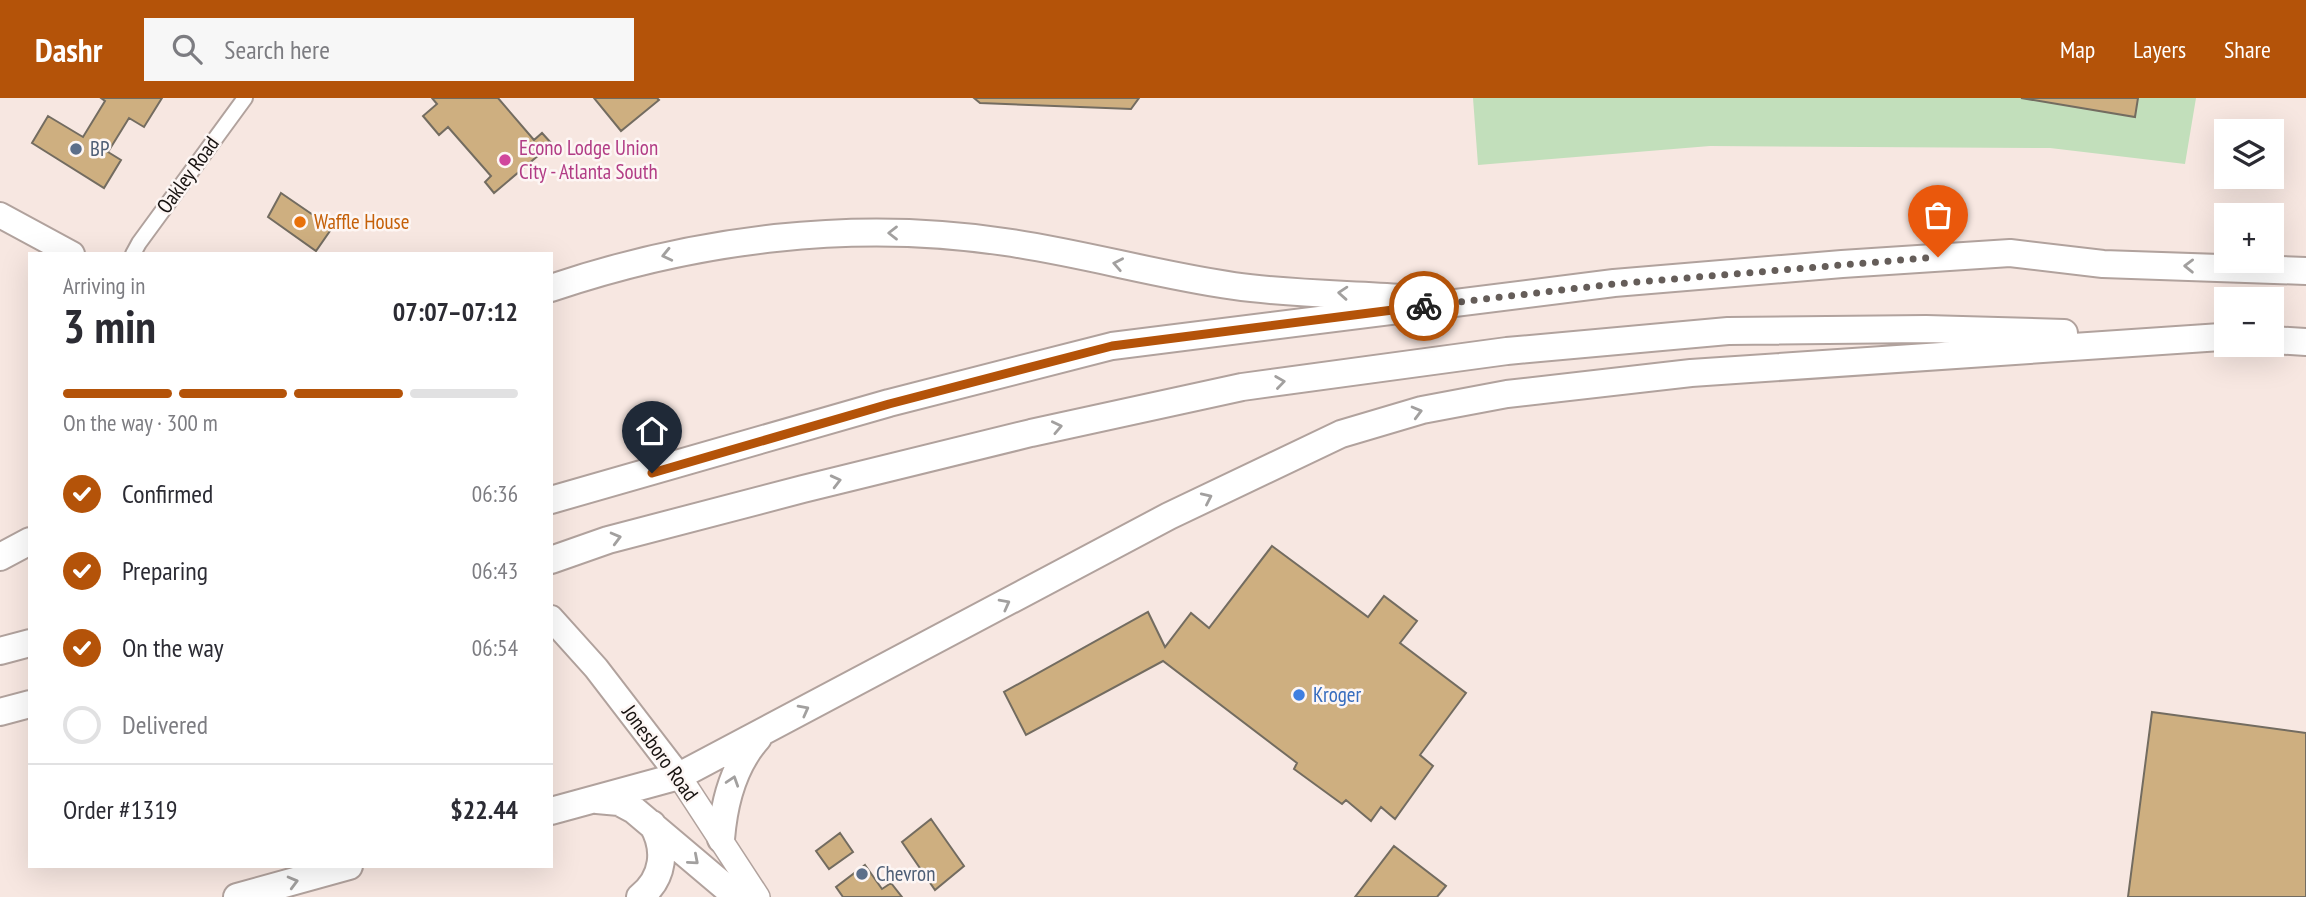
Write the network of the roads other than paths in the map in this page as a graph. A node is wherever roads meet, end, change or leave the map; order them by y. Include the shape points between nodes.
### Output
1 (245, 98) edge
2 (0, 215) edge
3 (68, 252) edge
4 (134, 252) edge
5 (2306, 271) edge
6 (553, 287) edge
7 (1460, 302) junction
8 (2214, 337) edge
9 (2214, 338) edge
10 (2284, 341) edge
11 (2306, 342) edge
12 (553, 499) edge
13 (28, 542) edge
14 (0, 557) edge
15 (553, 559) edge
16 (553, 620) edge
17 (28, 644) edge
18 (0, 651) edge
19 (28, 705) edge
20 (0, 712) edge
21 (764, 731) junction
22 (679, 776) junction
23 (595, 799) junction
24 (553, 810) edge
25 (652, 824) junction
26 (722, 839) junction
27 (342, 868) edge
28 (237, 897) edge
29 (640, 897) edge
30 (737, 897) edge
31 (758, 897) edge

1 - 4 street, Oakley Road
2 - 3 highway
5 -> 7 highway via 2103,264 2010,253 1641,281
7 -> 6 highway via 1235,286 1004,242 904,233 821,233 704,247 607,269
7 - 12 highway via 1112,346
15 -> 8 highway via 608,540 1044,430 1242,387 1493,352 1728,331 1926,329
21 -> 9 highway via 1169,516 1342,434 1422,410 1507,394 1691,373
10 - 11 highway
13 - 14 highway
16 - 22 highway, Jonesboro Road
17 - 18 highway
19 - 20 highway
21 - 22 highway
26 -> 21 highway via 739,762
22 - 23 highway
22 - 26 main road, Jonesboro Road
23 - 24 highway
23 - 25 highway via 619,802
25 - 29 highway via 661,844 661,866
25 -> 30 highway
26 - 31 main road, Jonesboro Road
28 -> 27 highway

